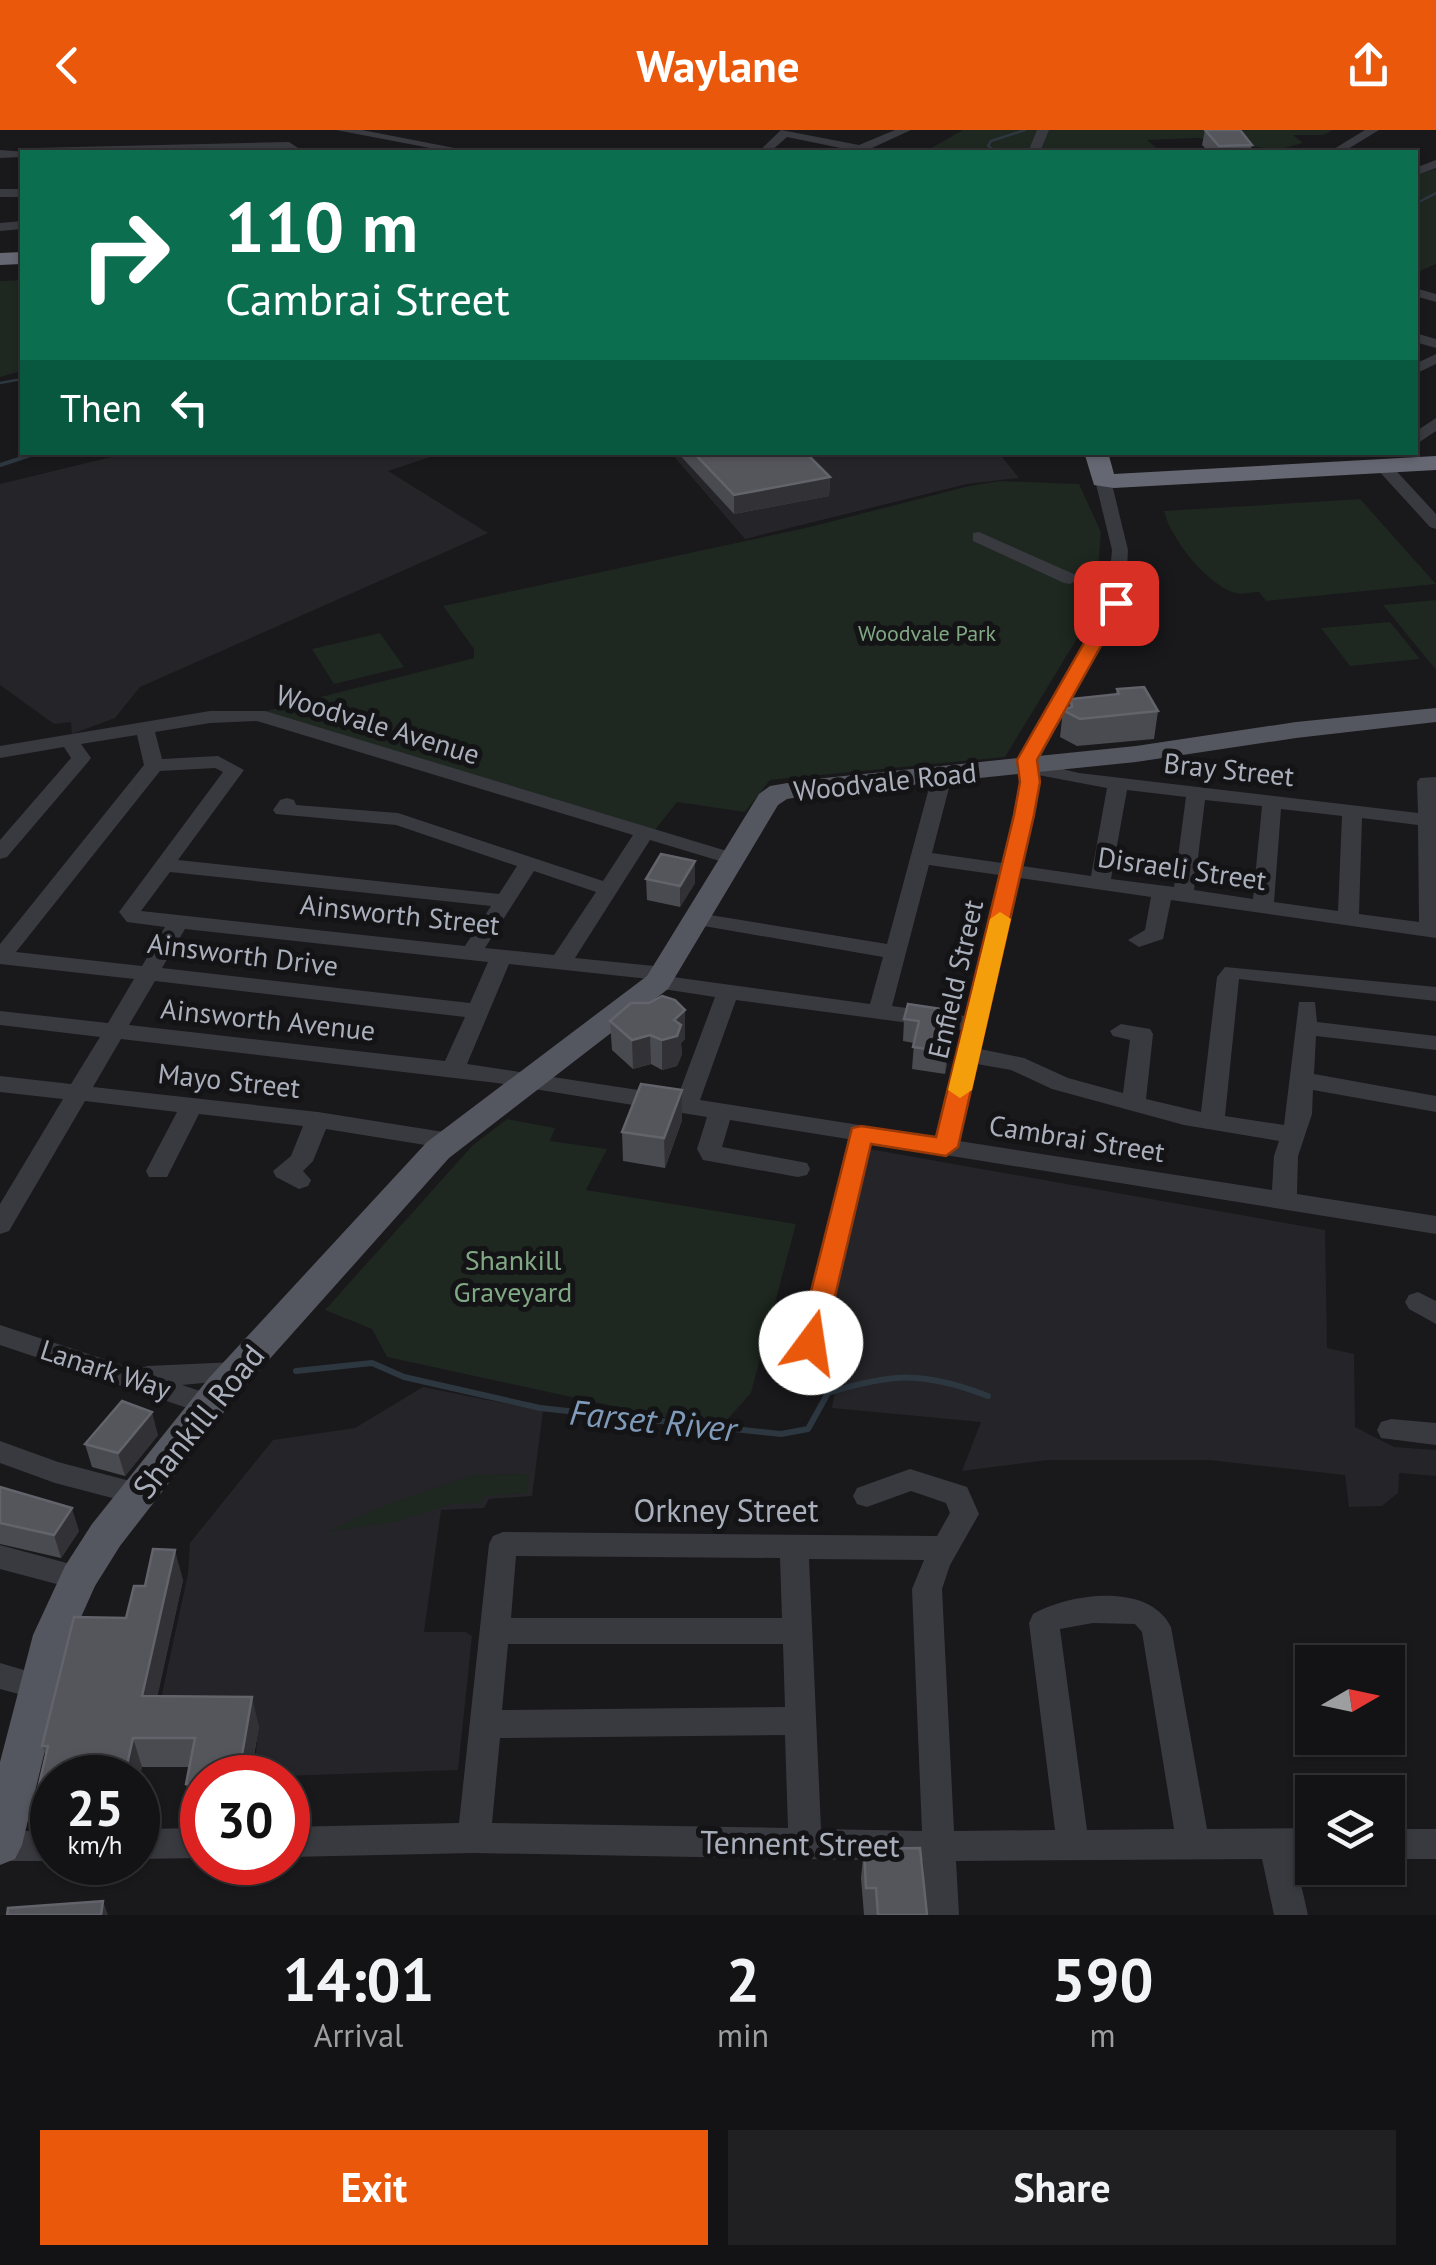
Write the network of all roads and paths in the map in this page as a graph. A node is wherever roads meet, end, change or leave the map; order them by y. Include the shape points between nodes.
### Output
1 (342, 130) edge
2 (905, 130) edge
3 (1373, 130) edge
4 (786, 132) edge
5 (392, 133) edge
6 (62, 135) dead end
7 (60, 150) edge
8 (100, 150) edge
9 (295, 150) edge
10 (461, 150) edge
11 (766, 150) edge
12 (868, 150) edge
13 (1338, 150) edge
14 (1097, 455) edge
15 (1394, 461) edge
16 (1436, 463) edge
17 (1103, 480) junction
18 (1436, 524) edge
19 (980, 537) dead end
20 (1070, 579) dead end
21 (1436, 715) edge
22 (144, 727) junction
23 (70, 740) junction
24 (0, 752) edge
25 (154, 765) junction
26 (1026, 766) junction
27 (1086, 769) junction
28 (939, 774) junction
29 (1431, 782) edge
30 (1118, 784) junction
31 (1196, 792) junction
32 (1272, 801) junction
33 (287, 804) dead end
34 (1352, 810) junction
35 (1430, 826) edge
36 (643, 834) junction
37 (0, 853) edge
38 (921, 858) junction
39 (733, 859) junction
40 (530, 862) junction
41 (166, 864) junction
42 (1012, 871) junction
43 (1432, 873) edge
44 (1100, 884) junction
45 (607, 889) junction
46 (1172, 894) junction
47 (506, 901) junction
48 (1263, 907) junction
49 (698, 919) junction
50 (1348, 919) junction
51 (178, 921) junction
52 (1433, 931) edge
53 (1140, 940) dead end
54 (472, 952) junction
55 (896, 952) junction
56 (502, 955) junction
57 (0, 957) edge
58 (562, 962) junction
59 (149, 973) junction
60 (661, 978) junction
61 (728, 992) junction
62 (1436, 994) edge
63 (479, 1010) junction
64 (879, 1012) junction
65 (0, 1018) edge
66 (976, 1025) junction
67 (1120, 1031) dead end
68 (113, 1032) junction
69 (1435, 1037) edge
70 (969, 1056) junction
71 (454, 1070) junction
72 (1303, 1080) junction
73 (530, 1081) junction
74 (0, 1084) edge
75 (78, 1093) junction
76 (1134, 1102) junction
77 (1436, 1104) edge
78 (192, 1106) junction
79 (686, 1106) junction
80 (722, 1111) junction
81 (318, 1120) junction
82 (1212, 1122) junction
83 (861, 1134) junction
84 (1294, 1135) junction
85 (450, 1141) junction
86 (946, 1147) junction
87 (798, 1169) dead end
88 (158, 1170) dead end
89 (299, 1180) dead end
90 (1284, 1202) junction
91 (0, 1225) edge
92 (1436, 1225) edge
93 (0, 1335) edge
94 (784, 1340) dead end
95 (236, 1372) junction
96 (133, 1376) junction
97 (211, 1404) junction
98 (1391, 1430) dead end
99 (1436, 1434) edge
100 (0, 1452) edge
101 (138, 1494) junction
102 (867, 1496) dead end
103 (794, 1545) junction
104 (948, 1548) junction
105 (0, 1557) edge
106 (78, 1578) junction
107 (495, 1631) junction
108 (797, 1631) junction
109 (18, 1681) edge
110 (800, 1721) junction
111 (485, 1724) junction
112 (1, 1835) edge
113 (474, 1838) junction
114 (30, 1841) edge
115 (310, 1842) edge
116 (805, 1842) junction
117 (1276, 1843) junction
118 (1073, 1844) junction
119 (1192, 1844) junction
120 (1295, 1844) edge
121 (1405, 1844) edge
122 (1436, 1844) edge
123 (936, 1846) junction
124 (942, 1915) edge
125 (1292, 1915) edge

1 - 5 street
2 - 12 street
3 - 13 street
4 - 11 street
4 - 12 street
5 - 10 street
6 - 7 street
8 - 9 street via 136,142
14 - 17 highway
15 - 16 highway
15 - 17 highway
15 - 18 street
17 - 26 street via 1120,550 1116,603
19 - 20 street
21 - 27 main road, Woodvale Road via 1296,730
22 - 23 street, Woodvale Avenue
22 - 25 street
22 - 36 street, Woodvale Avenue via 258,716
23 - 24 street, Woodvale Avenue
23 - 37 street via 80,758
25 - 41 street via 218,762 234,770
25 - 57 street
26 - 27 main road, Woodvale Road
26 - 28 main road, Woodvale Road
26 - 42 street, Enfield Street via 1030,782
27 - 30 street, Bray Street
28 - 38 street
28 - 39 main road, Woodvale Road via 779,792
29 - 35 street
30 - 31 street, Bray Street
30 - 44 street
31 - 32 street, Bray Street
31 - 46 street
32 - 34 street, Bray Street
32 - 48 street
33 - 40 street via 284,810 398,819
34 - 35 street, Bray Street
34 - 50 street
35 - 43 street
36 - 39 street, Woodvale Avenue
36 - 45 street
38 - 42 street, Disraeli Street
38 - 55 street
39 - 49 main road, Woodvale Road
40 - 45 street
40 - 47 street
41 - 47 street
41 - 51 street, Ainsworth Street via 130,912
42 - 44 street, Disraeli Street
42 - 66 street, Enfield Street
43 - 52 street
44 - 46 street, Disraeli Street
45 - 58 street
46 - 48 street, Disraeli Street
46 - 53 street via 1154,934
47 - 54 street
48 - 50 street, Disraeli Street
49 - 55 street
49 - 60 main road, Woodvale Road
50 - 52 street, Disraeli Street
51 - 54 street, Ainsworth Street
51 - 59 street
54 - 56 street, Ainsworth Street
55 - 64 street
56 - 58 street, Ainsworth Street
56 - 63 street
57 - 59 street, Ainsworth Drive
58 - 60 street, Ainsworth Street
59 - 63 street, Ainsworth Drive
59 - 68 street
60 - 61 street, Ainsworth Street
60 - 73 main road, Woodvale Road
61 - 64 street, Ainsworth Street
61 - 79 street
62 - 82 street via 1232,972
63 - 71 street
64 - 66 street, Ainsworth Street
65 - 68 street, Ainsworth Avenue
66 - 70 street, Enfield Street
67 - 76 street via 1142,1034
68 - 71 street, Ainsworth Avenue
68 - 75 street
69 - 72 street via 1306,1018
70 - 76 street via 1016,1063 1060,1084
70 - 86 street, Enfield Street
71 - 73 street, Ainsworth Avenue
72 - 77 street
72 - 84 street
73 - 79 street, Cambrai Street
73 - 85 main road, Shankill Road
74 - 75 street, Mayo Street
75 - 78 street, Mayo Street
75 - 91 street
76 - 82 street
78 - 81 street, Mayo Street
78 - 88 street
79 - 80 street, Cambrai Street
80 - 83 street, Cambrai Street
80 - 87 street via 712,1154
81 - 85 street, Mayo Street
81 - 89 street via 301,1161 285,1171
82 - 84 street
83 - 86 street, Cambrai Street
83 - 94 street via 811,1343
84 - 90 street
85 - 95 main road, Shankill Road
86 - 90 street, Cambrai Street
90 - 92 street, Cambrai Street
93 - 96 street, Lanark Way
95 - 96 street
95 - 97 main road, Shankill Road
96 - 97 street, Lanark Way
97 - 101 main road, Shankill Road
98 - 99 street
100 - 101 street
101 - 106 main road, Shankill Road
102 - 104 street via 910,1480 957,1495 966,1514
103 - 104 street, Orkney Street
103 - 107 street, Orkney Street via 503,1544
103 - 108 street
104 - 123 street via 927,1589
105 - 106 street
106 - 109 main road, Shankill Road via 52,1635
107 - 108 street
107 - 111 street
108 - 110 street
109 - 112 main road, Shankill Road
110 - 111 street
110 - 116 street
111 - 113 street
112 - 114 street
113 - 115 street, Tennent Street
113 - 116 street, Tennent Street
116 - 123 street, Tennent Street
117 - 119 street, Tennent Street
117 - 120 street, Tennent Street
117 - 125 street
118 - 119 street, Tennent Street
118 - 119 street via 1044,1623 1052,1615 1114,1610 1145,1615 1156,1627
118 - 123 street, Tennent Street
121 - 122 street
123 - 124 street

